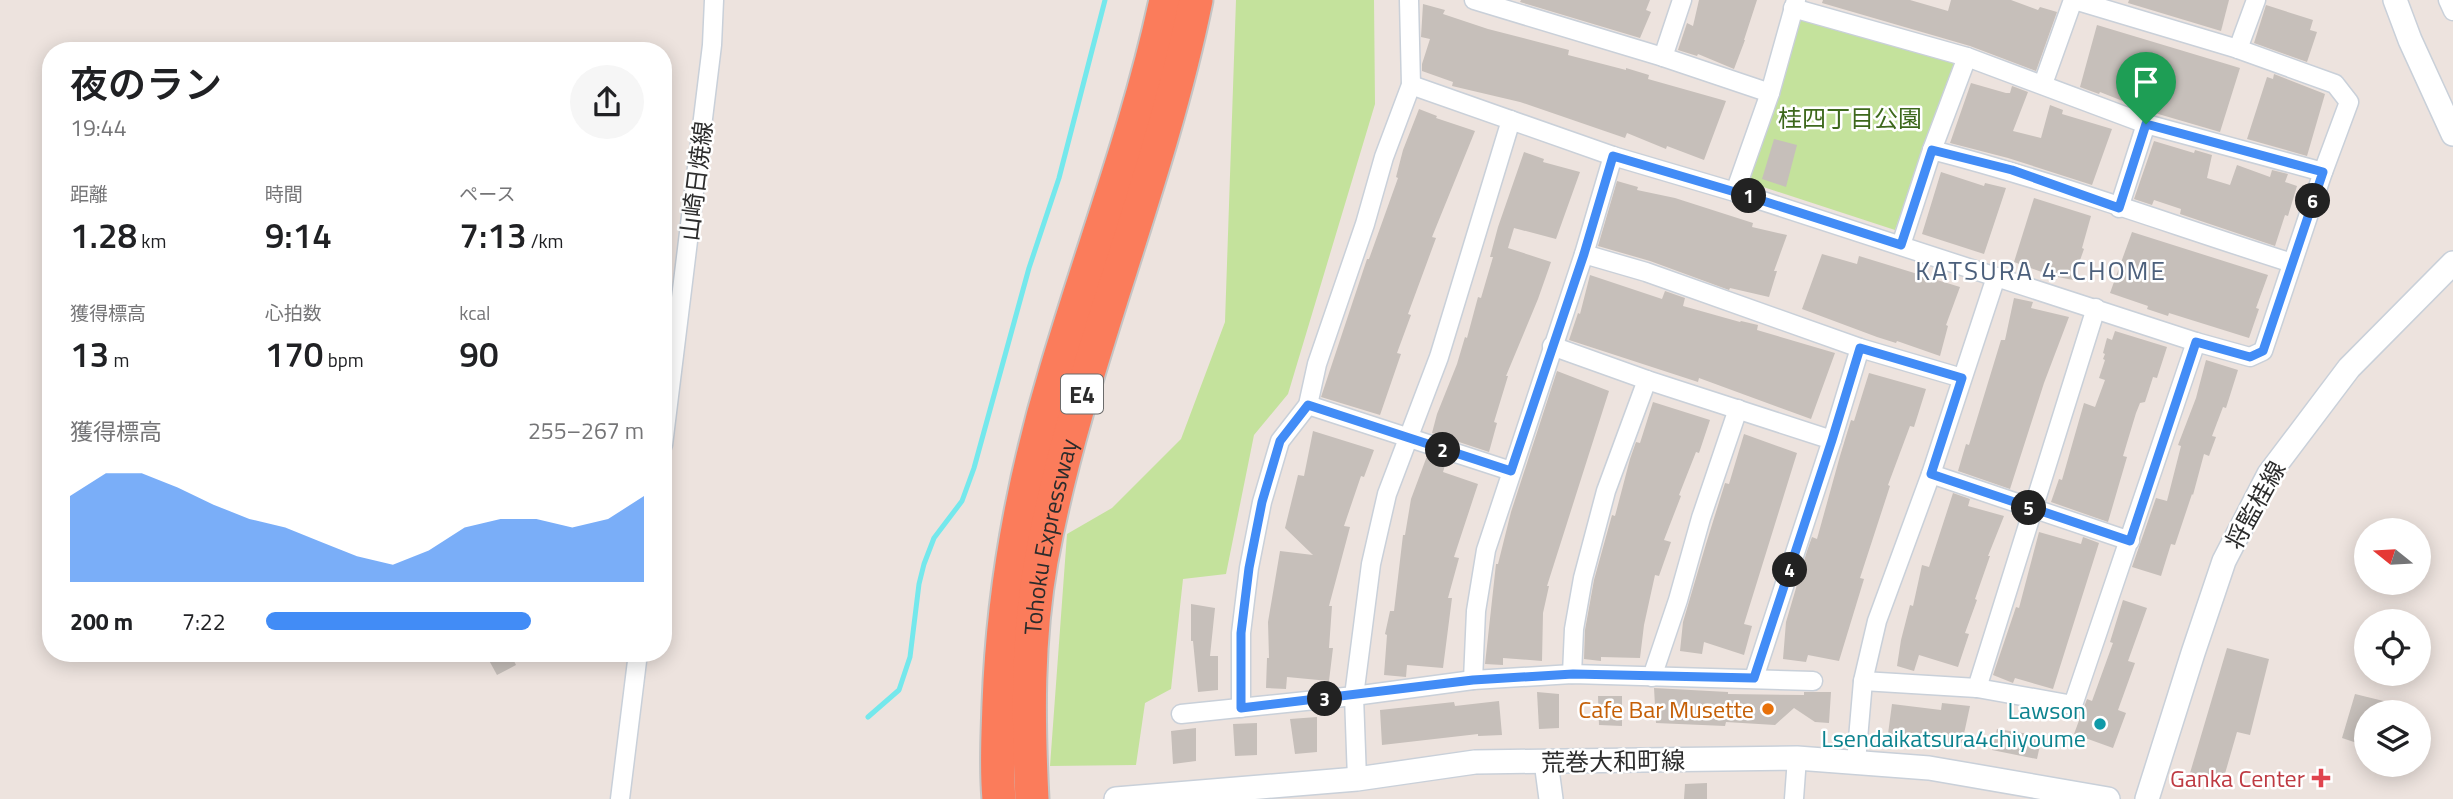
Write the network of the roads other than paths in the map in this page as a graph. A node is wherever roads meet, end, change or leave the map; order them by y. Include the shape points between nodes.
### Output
1 (714, 0) edge
2 (1166, 0) edge
3 (1196, 0) edge
4 (1409, 0) edge
5 (1474, 0) edge
6 (1682, 0) edge
7 (2073, 0) edge
8 (2256, 0) edge
9 (2395, 0) edge
10 (1795, 4) edge
11 (2238, 49) junction
12 (1663, 57) junction
13 (1967, 57) junction
14 (2043, 84) junction
15 (1411, 85) junction
16 (1770, 93) junction
17 (1511, 120) junction
18 (2146, 124) junction
19 (2453, 134) edge
20 (1932, 150) junction
21 (1613, 156) junction
22 (2323, 172) junction
23 (1735, 192) junction
24 (2119, 208) junction
25 (1901, 245) junction
26 (1584, 254) junction
27 (2453, 263) edge
28 (2292, 264) junction
29 (1996, 277) junction
30 (2096, 308) junction
31 (2196, 342) junction
32 (1552, 346) junction
33 (1860, 348) junction
34 (672, 372) edge
35 (1962, 378) junction
36 (1647, 380) junction
37 (1308, 405) junction
38 (1738, 409) junction
39 (1407, 438) junction
40 (1832, 440) junction
41 (1511, 471) junction
42 (1931, 474) junction
43 (2035, 510) junction
44 (2130, 541) junction
45 (637, 662) edge
46 (1573, 674) junction
47 (1653, 677) junction
48 (1754, 678) junction
49 (1473, 680) junction
50 (1813, 681) dead end
51 (1863, 681) junction
52 (1978, 688) junction
53 (1354, 696) junction
54 (1241, 708) junction
55 (1181, 714) dead end
56 (1797, 758) junction
57 (1546, 762) junction
58 (1856, 762) junction
59 (1357, 779) junction
60 (620, 799) edge
61 (999, 799) edge
62 (1032, 799) edge
63 (1116, 799) edge
64 (1551, 799) edge
65 (1794, 799) edge
66 (2108, 799) edge
67 (2147, 799) edge

1 - 34 street, 山崎日焼線
2 - 61 highway, Tohoku Expressway / E4 via 1129,146 1031,464 1001,638
3 - 62 highway, Tohoku Expressway / E4 via 1182,69 1065,452 1045,539 1029,668
4 - 15 street
5 - 12 street
6 - 12 street
7 - 11 street
7 - 14 street
8 - 11 street
9 - 19 street
10 - 13 street
10 - 16 street
11 - 22 street via 2335,84 2349,102
12 - 16 street
13 - 14 street
13 - 20 street
14 - 18 street
15 - 17 street
15 - 37 street via 1317,364
16 - 23 street
17 - 21 street
17 - 39 street via 1439,357
18 - 22 street
18 - 24 street
20 - 24 street via 2012,170
20 - 25 street
21 - 23 street
21 - 26 street
22 - 28 street
23 - 25 street
24 - 28 street
25 - 29 street
26 - 32 street
26 - 33 street
27 - 67 street, 将監桂線 via 2350,368 2269,474 2224,561
28 - 31 street via 2263,351 2250,357
29 - 30 street
29 - 35 street
30 - 31 street
30 - 43 street
31 - 44 street
32 - 36 street
32 - 41 street
33 - 35 street
33 - 40 street
35 - 42 street
36 - 38 street
36 - 46 street via 1606,491 1583,578 1574,629
37 - 39 street
37 - 54 street via 1280,441 1262,502 1241,633
38 - 40 street
38 - 47 street
39 - 41 street
39 - 53 street via 1387,494 1371,564
40 - 48 street
41 - 49 street via 1486,550 1476,611
42 - 43 street
42 - 51 street via 1877,621
43 - 44 street
43 - 52 street
44 - 52 street via 2073,705
45 - 60 street
46 - 47 street
46 - 49 street
47 - 48 street
48 - 50 street
49 - 53 street
51 - 52 street
51 - 58 street
53 - 54 street
53 - 59 street
54 - 55 street
56 - 57 street, 荒巻大和町線
56 - 58 street, 荒巻大和町線
56 - 65 street
57 - 59 street, 荒巻大和町線 via 1475,762
57 - 64 street
58 - 66 street, 荒巻大和町線 via 1929,768
59 - 63 street, 荒巻大和町線

